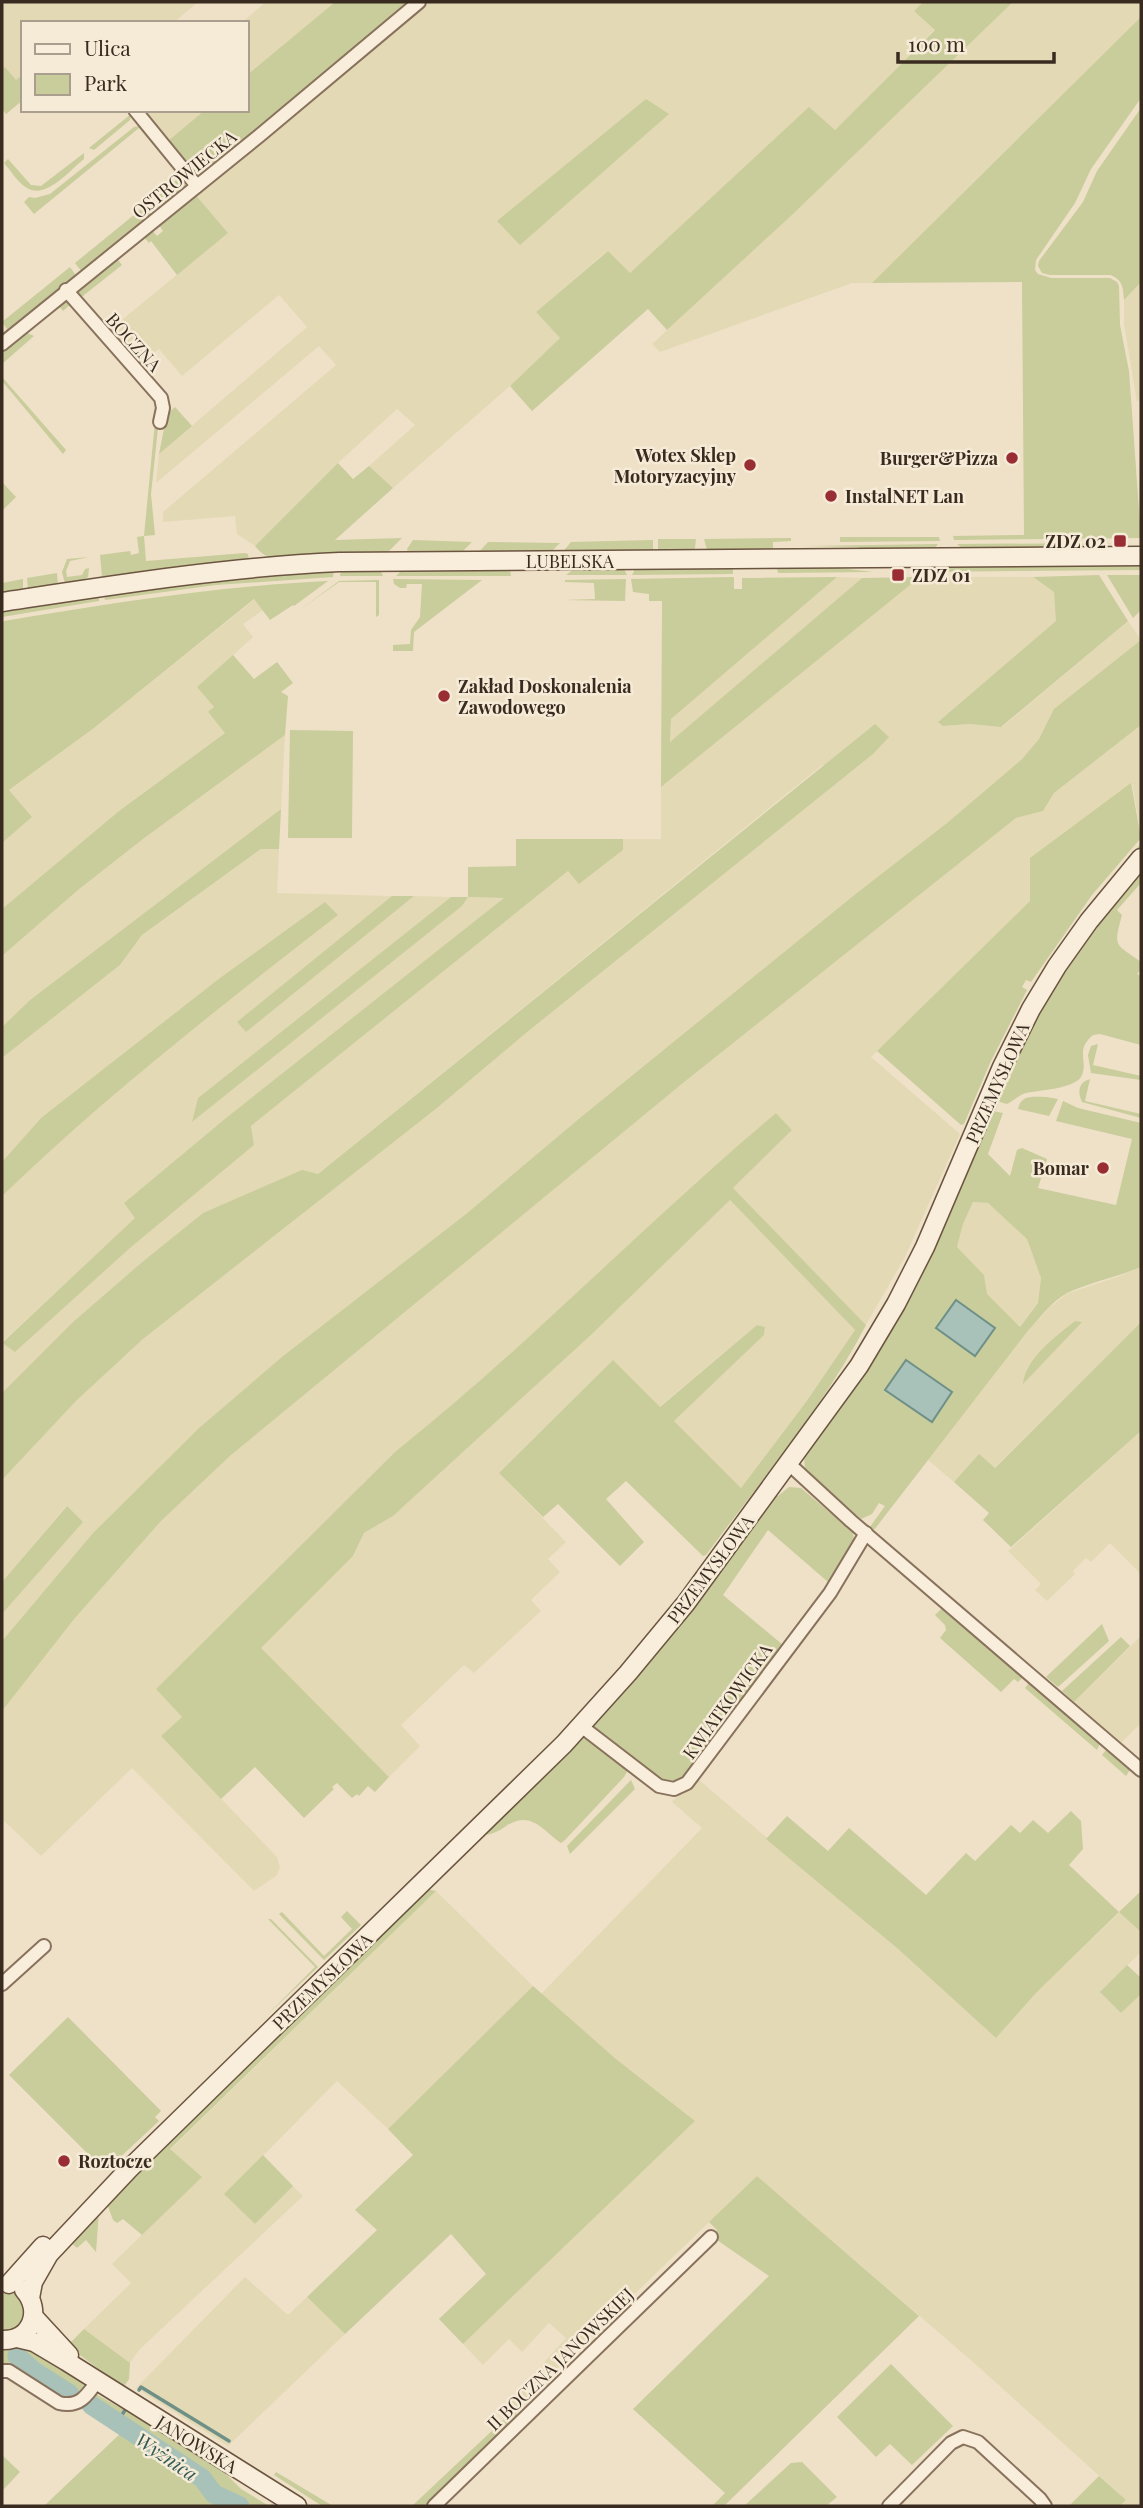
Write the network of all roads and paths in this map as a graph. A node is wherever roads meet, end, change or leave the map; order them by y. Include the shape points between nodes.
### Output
1 (419, 2) edge
2 (137, 112) edge
3 (197, 186) junction
4 (66, 290) junction
5 (2, 344) edge
6 (160, 422) dead end
7 (1141, 556) edge
8 (2, 602) edge
9 (1141, 858) edge
10 (788, 1464) junction
11 (866, 1533) junction
12 (581, 1726) junction
13 (1141, 1770) edge
14 (44, 1946) dead end
15 (2, 1984) edge
16 (129, 2169) junction
17 (711, 2237) dead end
18 (5, 2284) edge
19 (30, 2298) junction
20 (34, 2317) junction
21 (10, 2339) edge
22 (2, 2371) edge
23 (97, 2380) junction
24 (297, 2506) edge
25 (434, 2506) edge
26 (889, 2506) edge
27 (1045, 2506) edge

1 - 3 street, OSTROWIECKA
2 - 3 street
3 - 4 street, OSTROWIECKA
4 - 5 street, OSTROWIECKA
4 - 6 street, BOCZNA via 161,398
7 - 8 main road, LUBELSKA via 340,562 189,574
9 - 10 main road, PRZEMYSŁOWA via 1083,929 1031,1009 917,1265 859,1366
10 - 11 street
10 - 12 main road, PRZEMYSŁOWA via 686,1603
11 - 12 street, KWIATKOWICKA via 830,1593 687,1783 674,1789 659,1786
11 - 13 street
12 - 16 main road, PRZEMYSŁOWA
14 - 15 street
16 - 18 main road, PRZEMYSŁOWA via 69,2216
16 - 19 main road, PRZEMYSŁOWA via 49,2254 33,2282
17 - 25 street, II BOCZNA JANOWSKIEJ
18 - 19 main road via 17,2286
19 - 20 main road
20 - 21 main road via 29,2328
20 - 23 main road, JANOWSKA
21 - 23 main road, JANOWSKA via 34,2342
22 - 23 street via 67,2404 84,2399
23 - 24 main road, JANOWSKA
26 - 27 street via 951,2443 963,2437 978,2442

